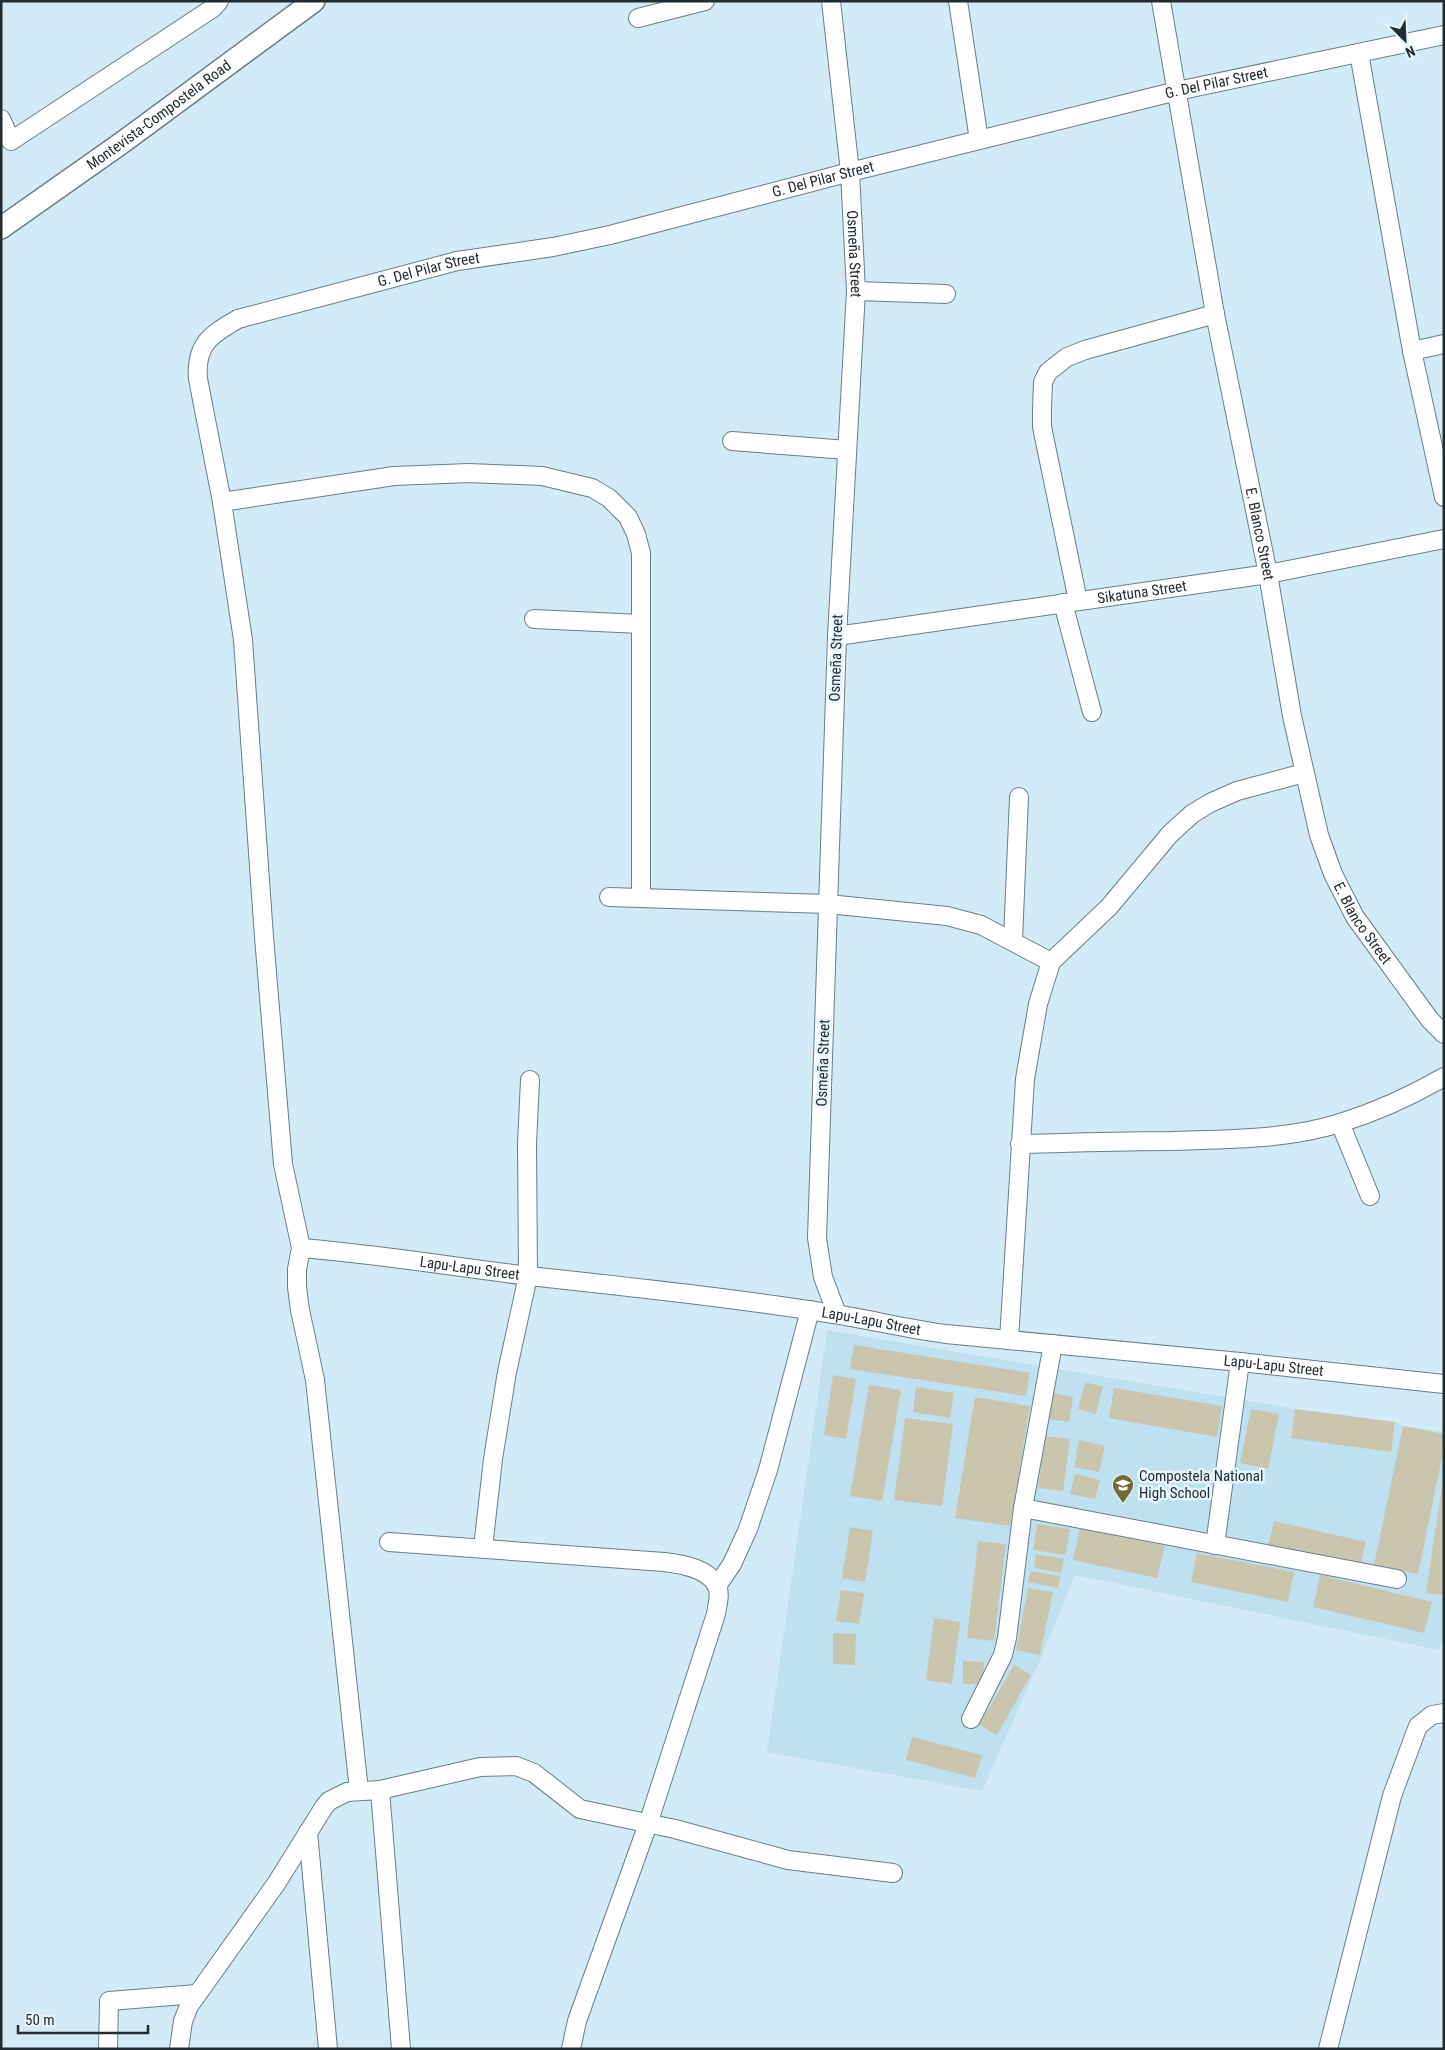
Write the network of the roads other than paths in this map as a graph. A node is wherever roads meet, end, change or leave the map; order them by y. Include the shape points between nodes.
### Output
1 (219, 1) edge
2 (314, 1) edge
3 (705, 1) edge
4 (831, 1) edge
5 (958, 1) edge
6 (1161, 1) edge
7 (638, 18) dead end
8 (1444, 35) edge
9 (1359, 53) junction
10 (1177, 91) junction
11 (1, 119) edge
12 (979, 140) junction
13 (850, 172) junction
14 (1, 228) edge
15 (856, 291) junction
16 (946, 294) dead end
17 (1215, 314) junction
18 (1444, 344) edge
19 (1412, 351) junction
20 (732, 441) dead end
21 (847, 450) junction
22 (1444, 497) edge
23 (222, 502) junction
24 (1444, 539) edge
25 (1268, 574) junction
26 (1070, 602) junction
27 (534, 619) dead end
28 (640, 624) junction
29 (837, 636) junction
30 (1092, 712) dead end
31 (1304, 773) junction
32 (1019, 797) dead end
33 (609, 897) dead end
34 (641, 898) junction
35 (828, 904) junction
36 (1013, 940) junction
37 (1052, 962) junction
38 (1444, 1034) edge
39 (1444, 1077) edge
40 (530, 1080) dead end
41 (1340, 1123) junction
42 (1020, 1144) junction
43 (1370, 1196) dead end
44 (301, 1248) junction
45 (528, 1276) junction
46 (810, 1310) junction
47 (837, 1314) junction
48 (1009, 1340) junction
49 (1053, 1344) junction
50 (1240, 1362) junction
51 (1444, 1384) edge
52 (1023, 1508) junction
53 (389, 1542) dead end
54 (1215, 1545) junction
55 (483, 1548) junction
56 (1397, 1579) dead end
57 (717, 1586) junction
58 (1444, 1713) edge
59 (970, 1719) dead end
60 (380, 1790) junction
61 (359, 1791) junction
62 (648, 1824) junction
63 (308, 1832) junction
64 (893, 1873) dead end
65 (197, 1994) junction
66 (108, 2049) edge
67 (179, 2049) edge
68 (328, 2049) edge
69 (401, 2049) edge
70 (571, 2049) edge
71 (1328, 2049) edge

1 - 11 street via 12,141
2 - 14 main road, Montevista-Compostela Road via 124,142
3 - 7 street
4 - 13 street, Osmeña Street
5 - 12 street
6 - 10 street, E. Blanco Street
8 - 9 street, G. Del Pilar Street
9 - 10 street, G. Del Pilar Street
9 - 19 street
10 - 12 street, G. Del Pilar Street
10 - 17 street, E. Blanco Street
12 - 13 street, G. Del Pilar Street
13 - 15 street, Osmeña Street
13 - 23 street, G. Del Pilar Street via 610,235 458,261 238,319 209,338 200,350 197,364
15 - 16 street
15 - 21 street, Osmeña Street
17 - 25 street, E. Blanco Street
17 - 26 street via 1086,350 1067,357 1048,372 1043,382 1042,427
18 - 19 street
19 - 22 street
20 - 21 street
21 - 29 street, Osmeña Street
23 - 28 street via 394,476 469,473 542,476 571,481 609,498 628,517 641,553
23 - 44 street via 244,640 283,1164
24 - 25 street, Sikatuna Street
25 - 26 street, Sikatuna Street
25 - 31 street, E. Blanco Street
26 - 29 street, Sikatuna Street
26 - 30 street
27 - 28 street
28 - 34 street
29 - 35 street, Osmeña Street
31 - 37 street via 1236,790 1192,814 1170,834 1109,907
31 - 38 street, E. Blanco Street via 1333,874 1355,917 1430,1020
32 - 36 street
33 - 34 street
34 - 35 street
35 - 36 street via 947,916 981,925
35 - 47 street, Osmeña Street via 817,1238 823,1277
36 - 37 street
37 - 42 street via 1038,1004 1031,1040
39 - 41 street via 1384,1107
40 - 45 street
41 - 42 street via 1258,1138
41 - 43 street
42 - 48 street
44 - 45 street, Lapu-Lapu Street via 362,1253
44 - 61 street via 297,1287 315,1380
45 - 46 street, Lapu-Lapu Street
45 - 55 street via 507,1372
46 - 47 street, Lapu-Lapu Street
46 - 57 street via 768,1470 748,1529 732,1564
47 - 48 street, Lapu-Lapu Street via 915,1330
48 - 49 street, Lapu-Lapu Street
49 - 50 street, Lapu-Lapu Street
49 - 52 street
50 - 51 street, Lapu-Lapu Street
50 - 54 street
52 - 54 street
52 - 59 street via 1003,1656
53 - 55 street
54 - 56 street
55 - 57 street via 690,1566
57 - 62 street via 716,1614
58 - 71 street via 1432,1715 1418,1726 1392,1796
60 - 61 street
60 - 62 street via 480,1767 516,1766 534,1773 580,1809
60 - 69 street
61 - 63 street via 347,1792 329,1801
62 - 64 street via 788,1860
62 - 70 street via 577,2021
63 - 65 street via 276,1884
63 - 68 street
65 - 66 street via 109,2001
65 - 67 street via 183,2022

